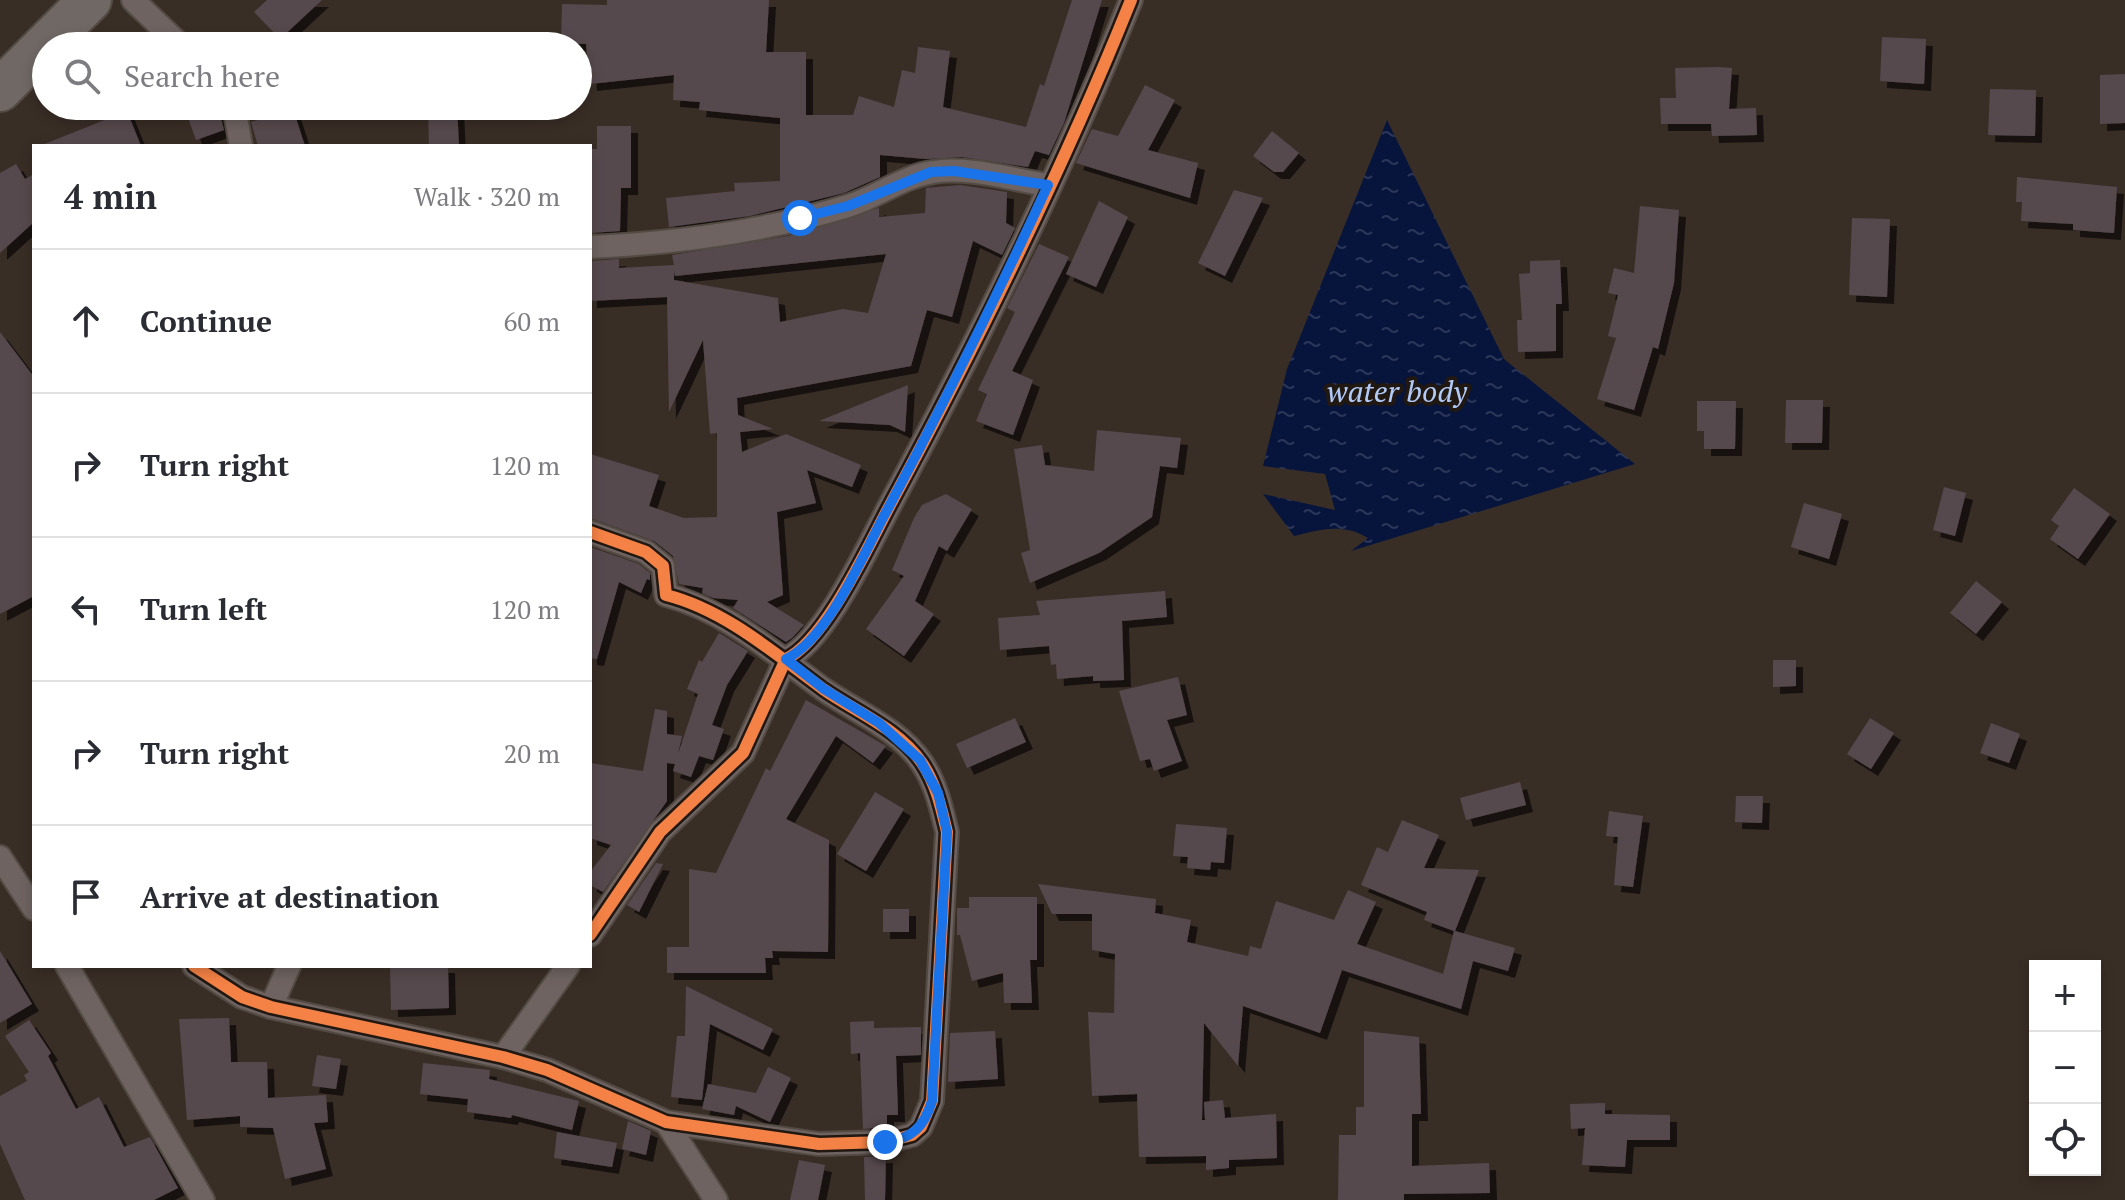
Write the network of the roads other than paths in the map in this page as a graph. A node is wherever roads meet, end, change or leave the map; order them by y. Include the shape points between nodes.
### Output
1 (90, 0) edge
2 (133, 0) edge
3 (1131, 0) edge
4 (58, 32) edge
5 (166, 32) edge
6 (32, 58) edge
7 (0, 90) edge
8 (236, 120) edge
9 (241, 144) edge
10 (1048, 185) junction
11 (592, 247) edge
12 (592, 533) edge
13 (786, 659) junction
14 (0, 857) edge
15 (30, 897) edge
16 (592, 932) edge
17 (68, 968) edge
18 (197, 968) edge
19 (288, 968) edge
20 (567, 968) edge
21 (271, 1007) junction
22 (503, 1057) junction
23 (666, 1122) junction
24 (203, 1200) edge
25 (716, 1200) edge

1 - 4 highway
2 - 5 street
3 - 10 street
6 - 7 highway
8 - 9 street
10 - 11 street via 931,172 848,206 771,228 663,245
10 - 13 street via 953,388 860,561 817,632 799,653
12 - 13 street via 653,556 663,566 666,595 699,603
13 - 16 street via 743,753 660,832
13 - 23 street via 879,723 920,760 938,793 947,832 932,1101 912,1135 885,1142 819,1144
14 - 15 street
17 - 24 street
18 - 21 street via 242,997
19 - 21 street
20 - 22 street
21 - 22 street
22 - 23 street via 547,1070
23 - 25 street

